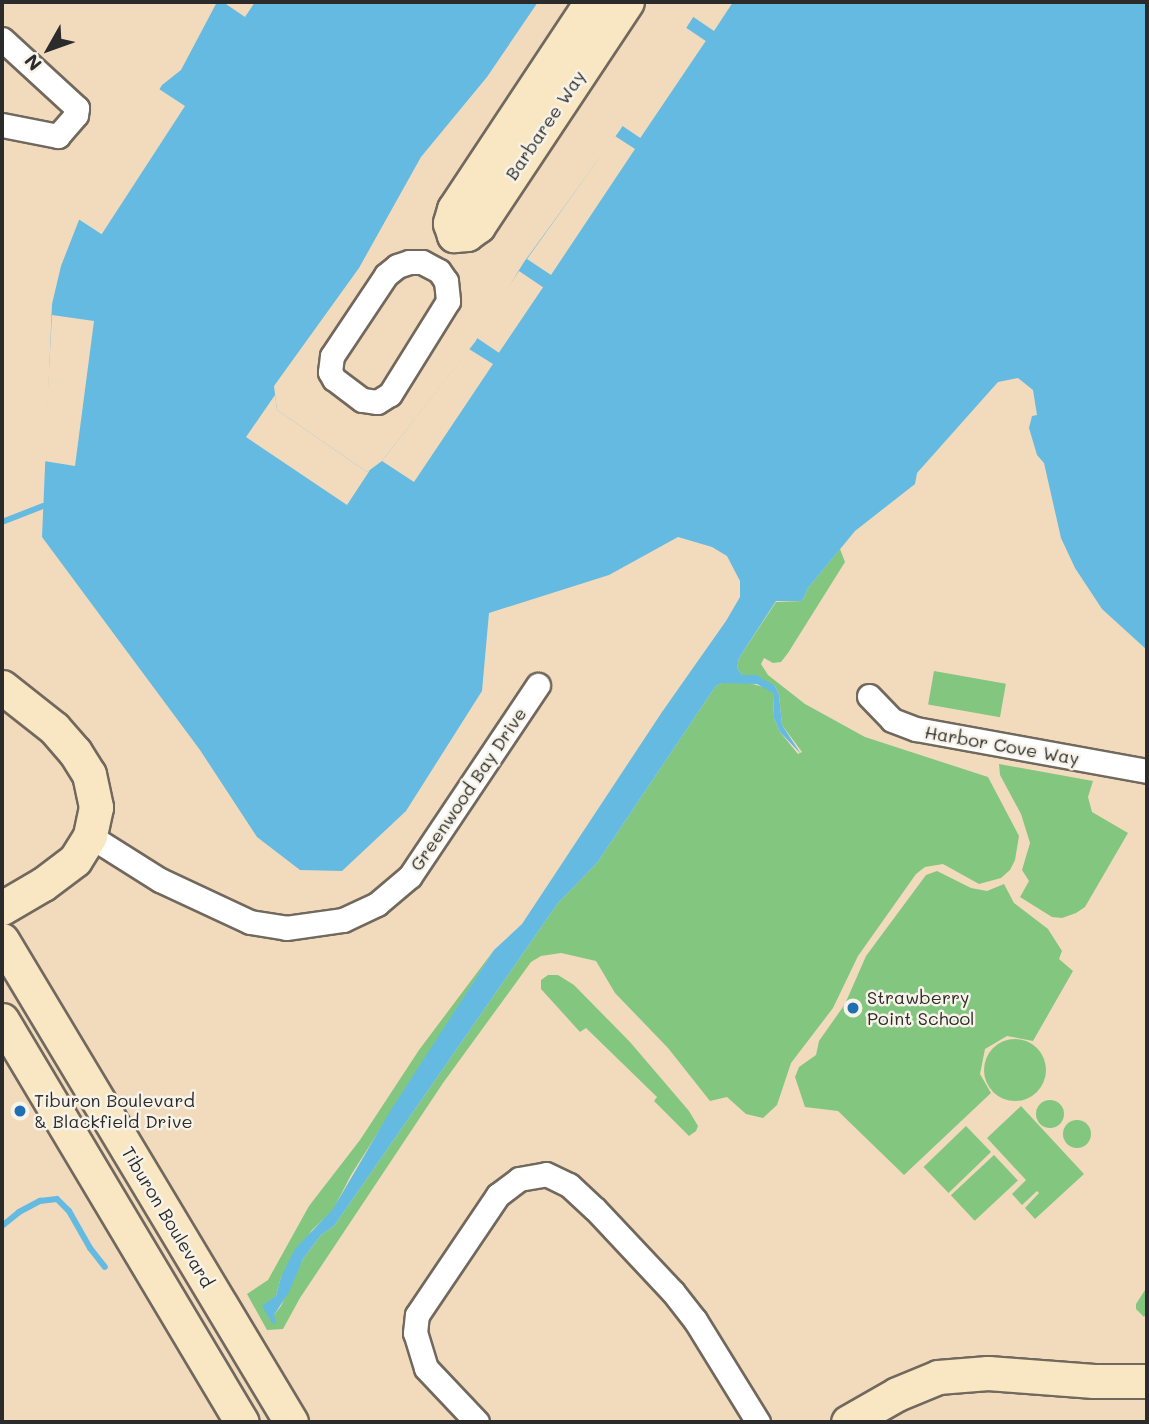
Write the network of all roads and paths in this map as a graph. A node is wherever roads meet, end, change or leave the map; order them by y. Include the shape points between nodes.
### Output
1 (591, 2) edge
2 (627, 2) edge
3 (2, 39) edge
4 (2, 125) edge
5 (454, 236) junction
6 (433, 267) junction
7 (538, 685) dead end
8 (2, 687) edge
9 (869, 696) dead end
10 (1147, 771) edge
11 (90, 836) junction
12 (2, 908) edge
13 (2, 940) edge
14 (2, 1020) edge
15 (1147, 1381) edge
16 (242, 1422) edge
17 (291, 1422) edge
18 (477, 1422) edge
19 (758, 1422) edge
20 (848, 1422) edge

1 - 5 street, Barbaree Way via 454,209 450,223
2 - 5 street, Barbaree Way via 478,226
3 - 4 street via 77,108 58,136
5 - 6 street, Barbaree Way
6 - 6 street via 409,261 391,270 332,356 334,379 362,400 377,402 390,394 443,313 448,288
7 - 11 street, Greenwood Bay Drive via 410,876 377,904 343,920 286,928 250,922 160,880
8 - 11 street via 54,729 83,763 95,796
9 - 10 street, Harbor Cove Way via 892,720 916,729
11 - 12 street via 66,869
13 - 17 street, Tiburon Boulevard
14 - 16 street
15 - 20 street via 950,1375 897,1394
18 - 19 street via 426,1368 415,1334 417,1315 498,1195 519,1179 546,1174 578,1193 673,1292

